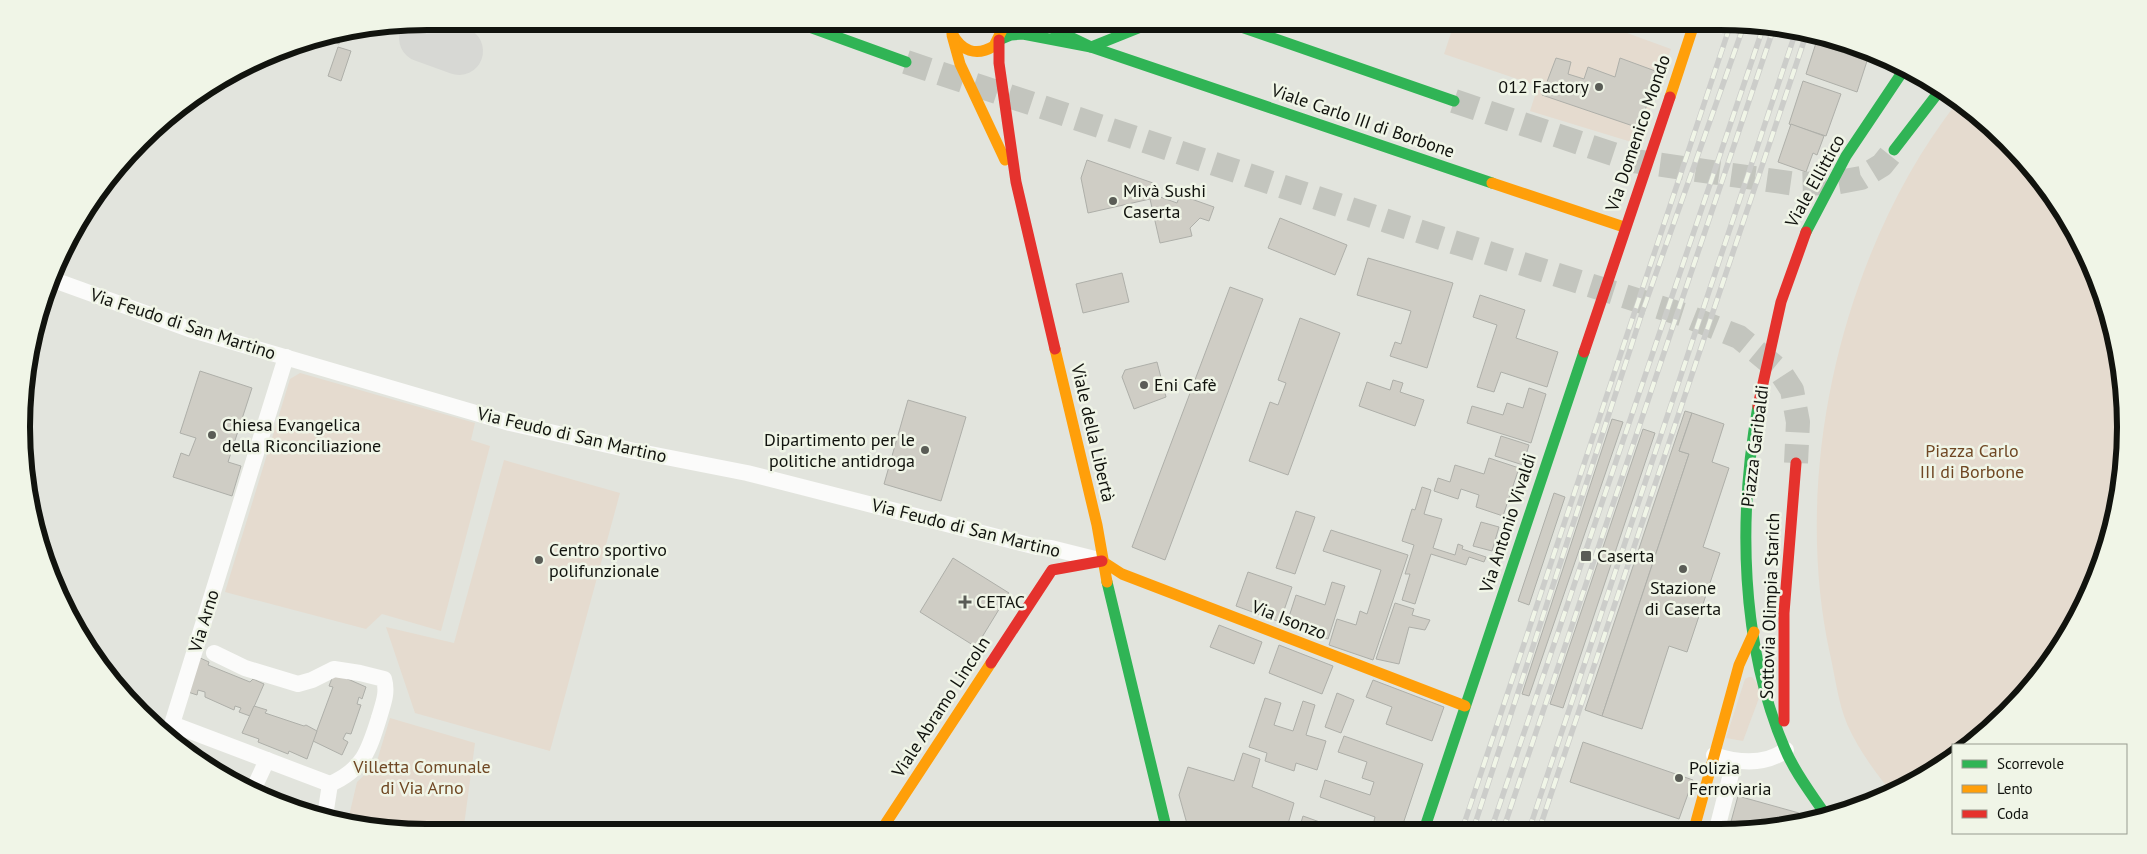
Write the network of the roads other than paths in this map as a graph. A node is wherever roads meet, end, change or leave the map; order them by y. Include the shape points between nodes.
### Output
1 (817, 30) edge
2 (952, 30) edge
3 (952, 30) edge
4 (1001, 30) edge
5 (1056, 30) edge
6 (1134, 30) edge
7 (1250, 30) edge
8 (1692, 30) edge
9 (999, 40) junction
10 (1091, 47) junction
11 (906, 62) tunnel mouth
12 (1901, 74) edge
13 (1936, 94) edge
14 (1454, 101) tunnel mouth
15 (1894, 150) tunnel mouth
16 (1016, 182) junction
17 (1624, 227) junction
18 (58, 281) edge
19 (1774, 321) joint
20 (286, 357) junction
21 (1796, 463) tunnel mouth
22 (1102, 561) junction
23 (1754, 632) junction
24 (214, 653) dead end
25 (1465, 706) junction
26 (1786, 750) junction
27 (1714, 755) junction
28 (266, 760) junction
29 (1734, 762) junction
30 (330, 784) junction
31 (255, 785) edge
32 (1823, 810) edge
33 (327, 811) edge
34 (885, 824) edge
35 (1165, 824) edge
36 (1426, 824) edge
37 (1696, 824) edge
38 (1718, 824) edge

1 - 11 street
2 - 9 street, Viale Carlo III di Borbone via 962,48 978,53 993,47
3 - 16 street via 960,64
4 - 9 street
5 - 10 street, Viale Carlo III di Borbone
6 - 10 street
7 - 14 street
8 - 17 street, Via Domenico Mondo
9 - 10 street, Viale Carlo III di Borbone via 1023,34
9 - 16 street, Viale della Libertà
10 - 17 street, Viale Carlo III di Borbone
12 - 19 street, Viale Ellittico via 1813,218 1792,265
13 - 15 street
16 - 22 street, Viale della Libertà via 1097,525
17 - 25 street, Via Antonio Vivaldi
18 - 20 street, Via Feudo di San Martino via 189,330
19 - 23 street, Piazza Garibaldi via 1748,477 1747,549
20 - 22 street, Via Feudo di San Martino via 510,423 747,473
20 - 28 street, Via Arno via 172,724
21 - 26 street, Sottovia Olimpia Starich via 1783,636
22 - 25 street, Via Isonzo via 1122,574
22 - 34 street, Viale Abramo Lincoln via 1052,570
22 - 35 street, Viale della Libertà
23 - 26 street, Piazza Garibaldi via 1765,687
23 - 27 street, Piazza Garibaldi via 1739,665
24 - 30 street, Via Arno via 246,668 298,684 334,669 384,679 387,690 368,752 345,778
25 - 36 street, Via Antonio Vivaldi
26 - 29 street via 1759,761
26 - 32 street, Piazza Garibaldi
27 - 29 street
27 - 37 street, Piazza Garibaldi
28 - 30 street, Via Arno
28 - 31 street
29 - 38 street
30 - 33 street

